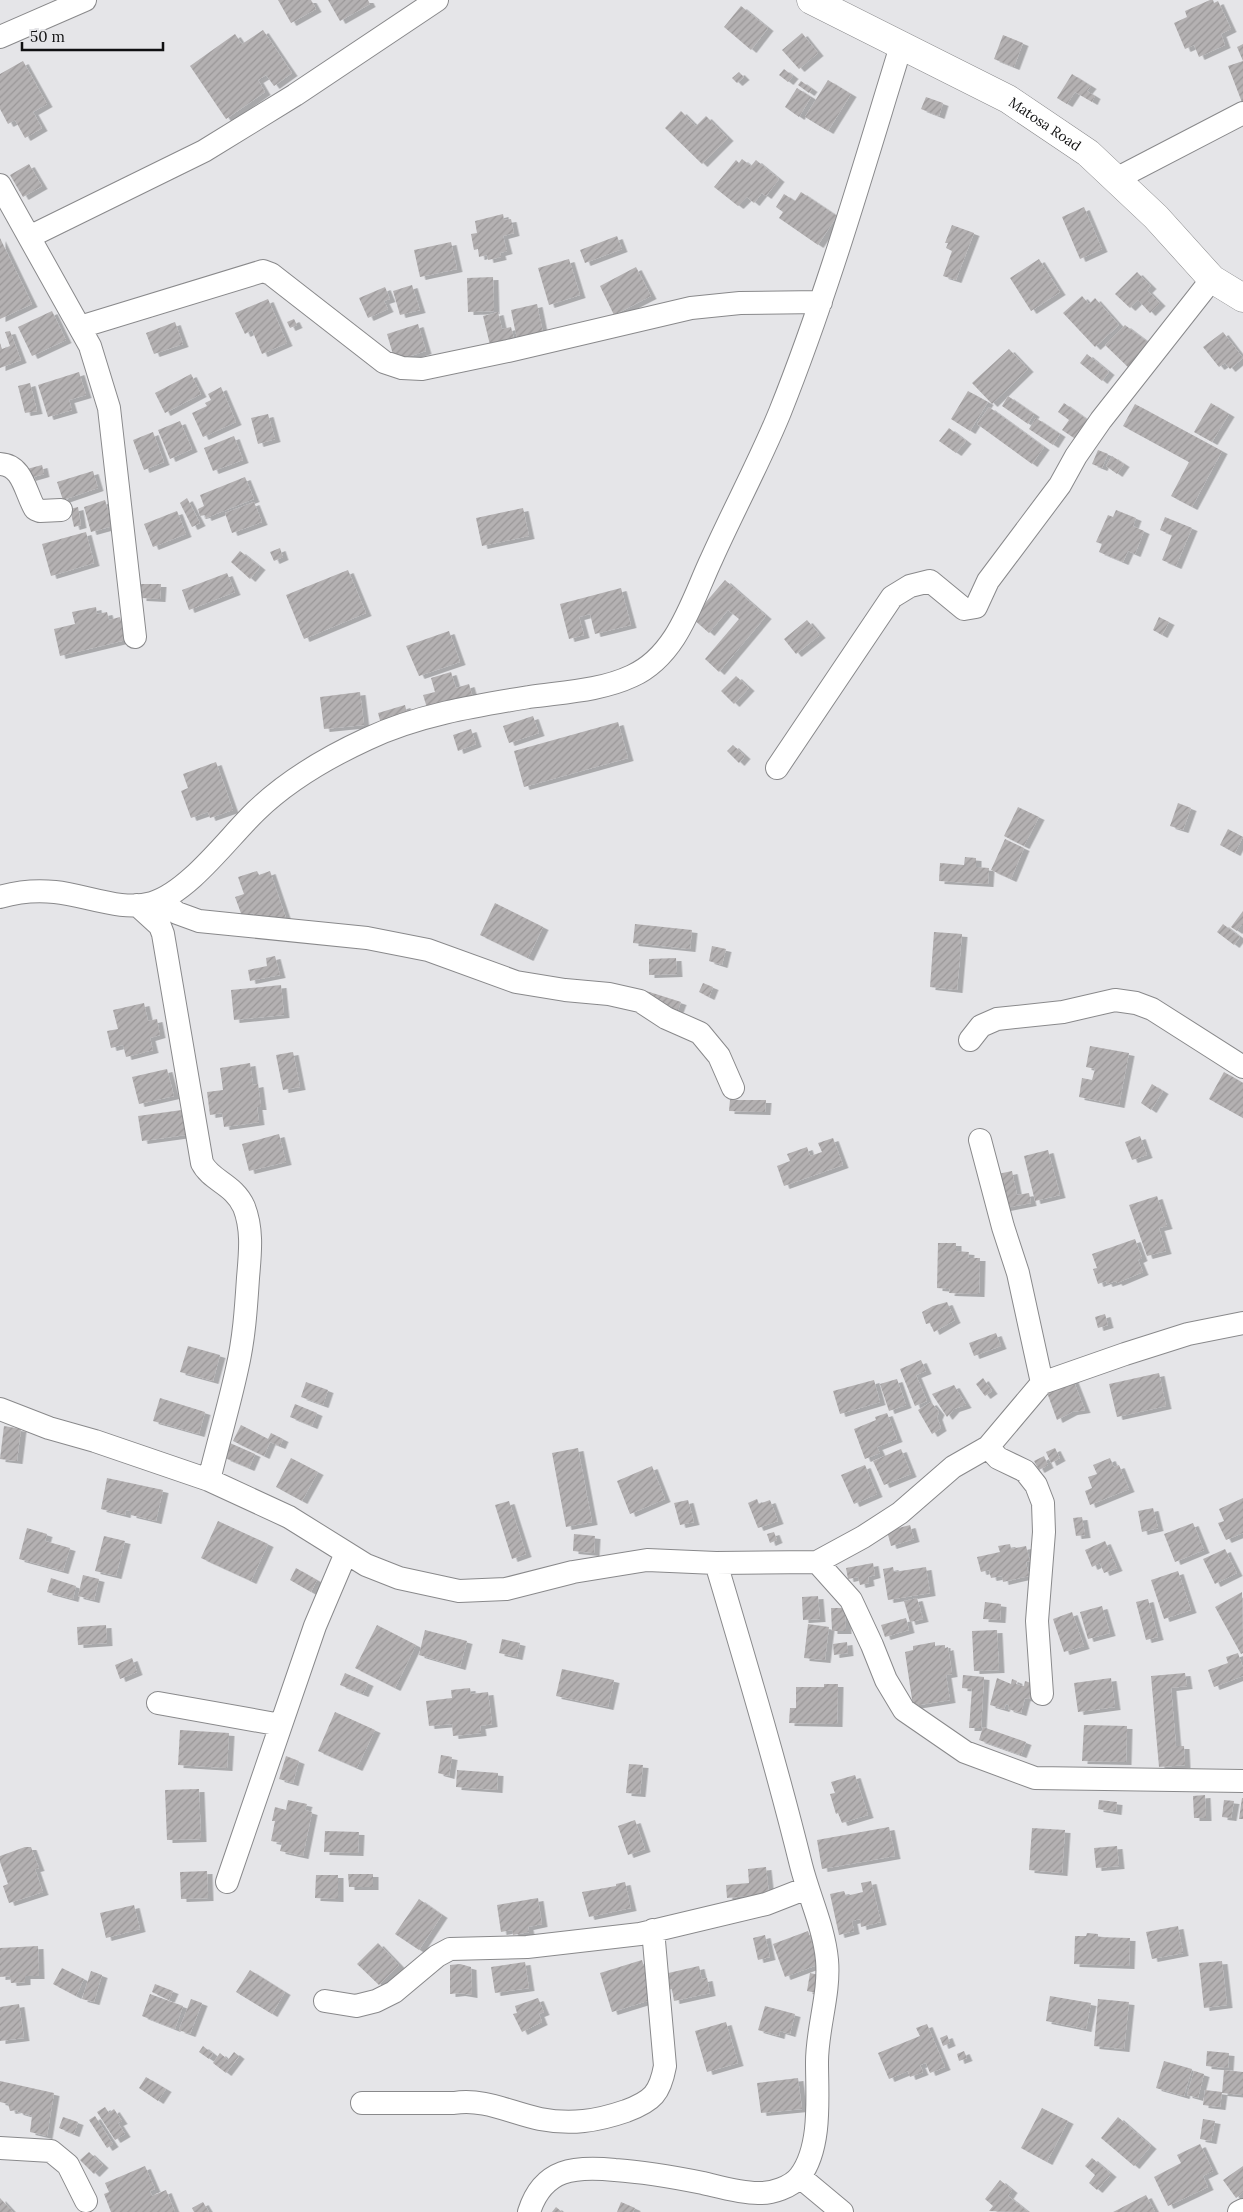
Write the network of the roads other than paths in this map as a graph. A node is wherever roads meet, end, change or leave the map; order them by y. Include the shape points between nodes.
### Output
1 (85, 0) edge
2 (437, 0) edge
3 (811, 0) edge
4 (0, 37) edge
5 (901, 46) junction
6 (1243, 113) edge
7 (1116, 179) junction
8 (0, 186) edge
9 (29, 237) junction
10 (1212, 279) junction
11 (1243, 298) edge
12 (822, 302) junction
13 (80, 327) junction
14 (0, 464) edge
15 (61, 510) dead end
16 (135, 638) dead end
17 (777, 768) dead end
18 (0, 897) edge
19 (160, 900) junction
20 (136, 905) junction
21 (970, 1040) dead end
22 (1243, 1067) edge
23 (733, 1088) dead end
24 (980, 1140) dead end
25 (1243, 1323) edge
26 (1042, 1383) junction
27 (0, 1410) edge
28 (988, 1446) junction
29 (209, 1480) junction
30 (346, 1553) junction
31 (817, 1562) junction
32 (716, 1563) junction
33 (1042, 1694) dead end
34 (158, 1703) dead end
35 (281, 1725) junction
36 (1243, 1781) edge
37 (227, 1882) dead end
38 (807, 1888) junction
39 (653, 1930) junction
40 (325, 2001) dead end
41 (362, 2104) dead end
42 (0, 2148) edge
43 (800, 2177) junction
44 (86, 2201) dead end
45 (1243, 2210) edge
46 (529, 2212) edge
47 (842, 2212) edge
48 (1239, 2212) edge

1 - 4 street
2 - 9 street via 204,151
3 - 5 street, Matosa Road
5 - 7 street, Matosa Road via 1008,99 1088,152
5 - 12 street
6 - 7 street
7 - 10 street, Matosa Road via 1156,217
8 - 9 street
9 - 13 street
10 - 11 street, Matosa Road
10 - 17 street via 1101,420 1060,485 988,581 976,607 964,609 930,581 910,586 892,597
12 - 13 street via 740,303 691,308 422,369 402,368 384,362 263,271
12 - 19 street via 779,415 693,602 670,645 653,663 634,676 605,686 460,709 367,739 288,784 258,809 186,883
13 - 16 street via 90,346 109,408
14 - 15 street via 12,466 18,472 35,509
18 - 20 street via 15,892 55,892
19 - 20 street
19 - 23 street via 177,913 199,921 367,938 428,950 516,982 640,1001 666,1018 700,1033 719,1056
20 - 29 street via 160,926 163,934 202,1164 237,1195 248,1220 251,1239 238,1369
21 - 22 street via 981,1026 997,1019 1063,1012 1115,1000 1152,1009
24 - 26 street via 1018,1273
25 - 26 street via 1188,1334
26 - 28 street
27 - 29 street
28 - 31 street via 953,1467 900,1513
28 - 33 street via 998,1458 1025,1471 1036,1485 1043,1503 1037,1621
29 - 30 street via 289,1517
30 - 32 street via 399,1578 459,1591 506,1589 574,1572 647,1560
30 - 35 street via 315,1626
31 - 32 street
31 - 36 street via 851,1600 886,1680 904,1710 964,1752 1034,1778
32 - 38 street via 780,1782
34 - 35 street
35 - 37 street
38 - 39 street via 766,1904
38 - 43 street via 822,1930 827,1962 817,2056 817,2114 812,2152
39 - 40 street via 527,1947 450,1949 394,1992 376,2001 356,2006
39 - 41 street via 665,2066 662,2085 638,2107 600,2120 569,2122 540,2119 467,2101
42 - 44 street via 51,2151 68,2165
43 - 46 street via 781,2189 759,2194 656,2173 570,2169 553,2177 534,2196
43 - 47 street
45 - 48 street

